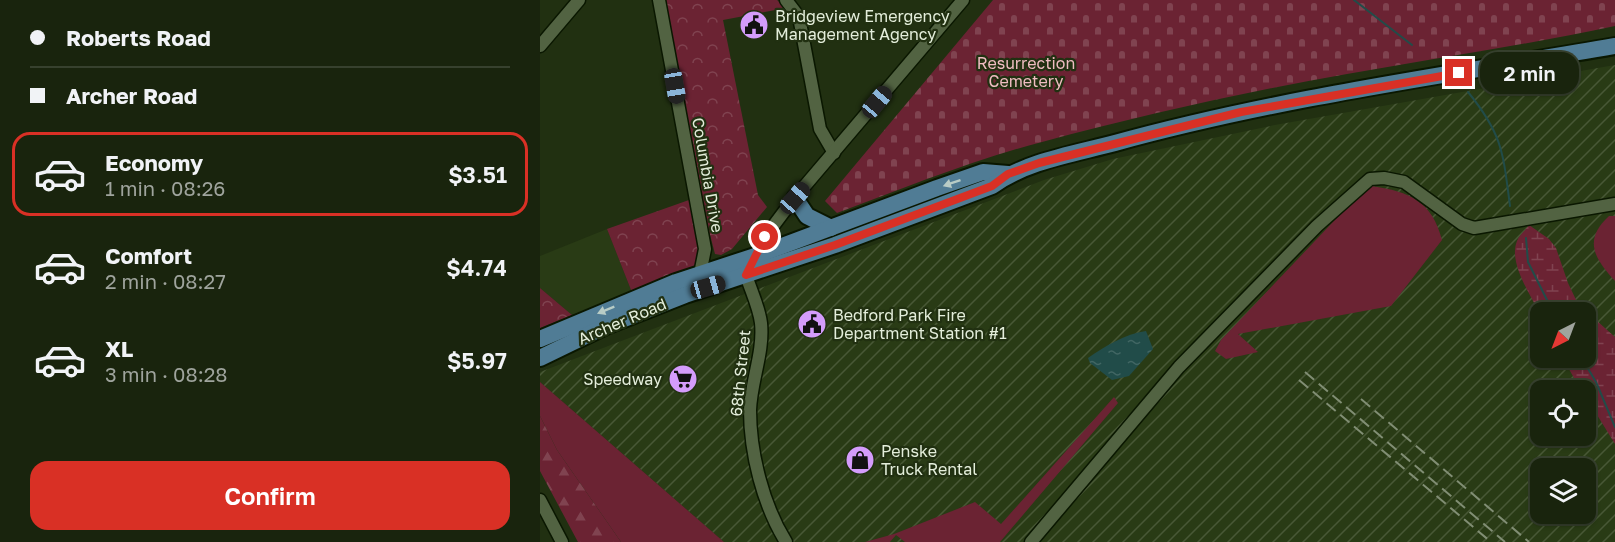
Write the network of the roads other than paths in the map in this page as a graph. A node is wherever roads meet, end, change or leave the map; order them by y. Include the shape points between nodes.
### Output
1 (579, 0) edge
2 (659, 0) edge
3 (786, 0) edge
4 (963, 0) edge
5 (540, 46) edge
6 (1615, 46) edge
7 (834, 153) junction
8 (1008, 174) junction
9 (795, 198) junction
10 (1615, 204) edge
11 (831, 228) junction
12 (705, 249) junction
13 (758, 255) junction
14 (723, 267) junction
15 (700, 273) junction
16 (746, 275) junction
17 (540, 339) edge
18 (540, 358) edge
19 (540, 500) edge
20 (562, 542) edge
21 (786, 542) edge
22 (1031, 542) edge

1 - 5 street
2 - 12 street, Columbia Drive
3 - 7 street via 799,17 820,129
4 - 7 street
6 - 8 main road, Archer Road via 1241,112
7 - 9 street
8 -> 11 main road, Archer Road via 983,172
8 - 16 main road, Archer Road via 992,186
9 - 11 main road via 807,216
9 - 13 street via 765,237
10 - 22 street via 1474,228 1461,224 1404,182 1370,179 1317,226 1179,367
11 - 13 main road, Archer Road
12 - 14 street, Columbia Drive
12 - 15 street, Columbia Drive
13 - 14 main road, Archer Road
13 - 16 street
14 - 15 main road, Archer Road
15 -> 17 main road, Archer Road
16 - 18 main road, Archer Road via 606,326
16 - 21 street, 68th Street via 762,325 751,429 762,488
19 - 20 street

